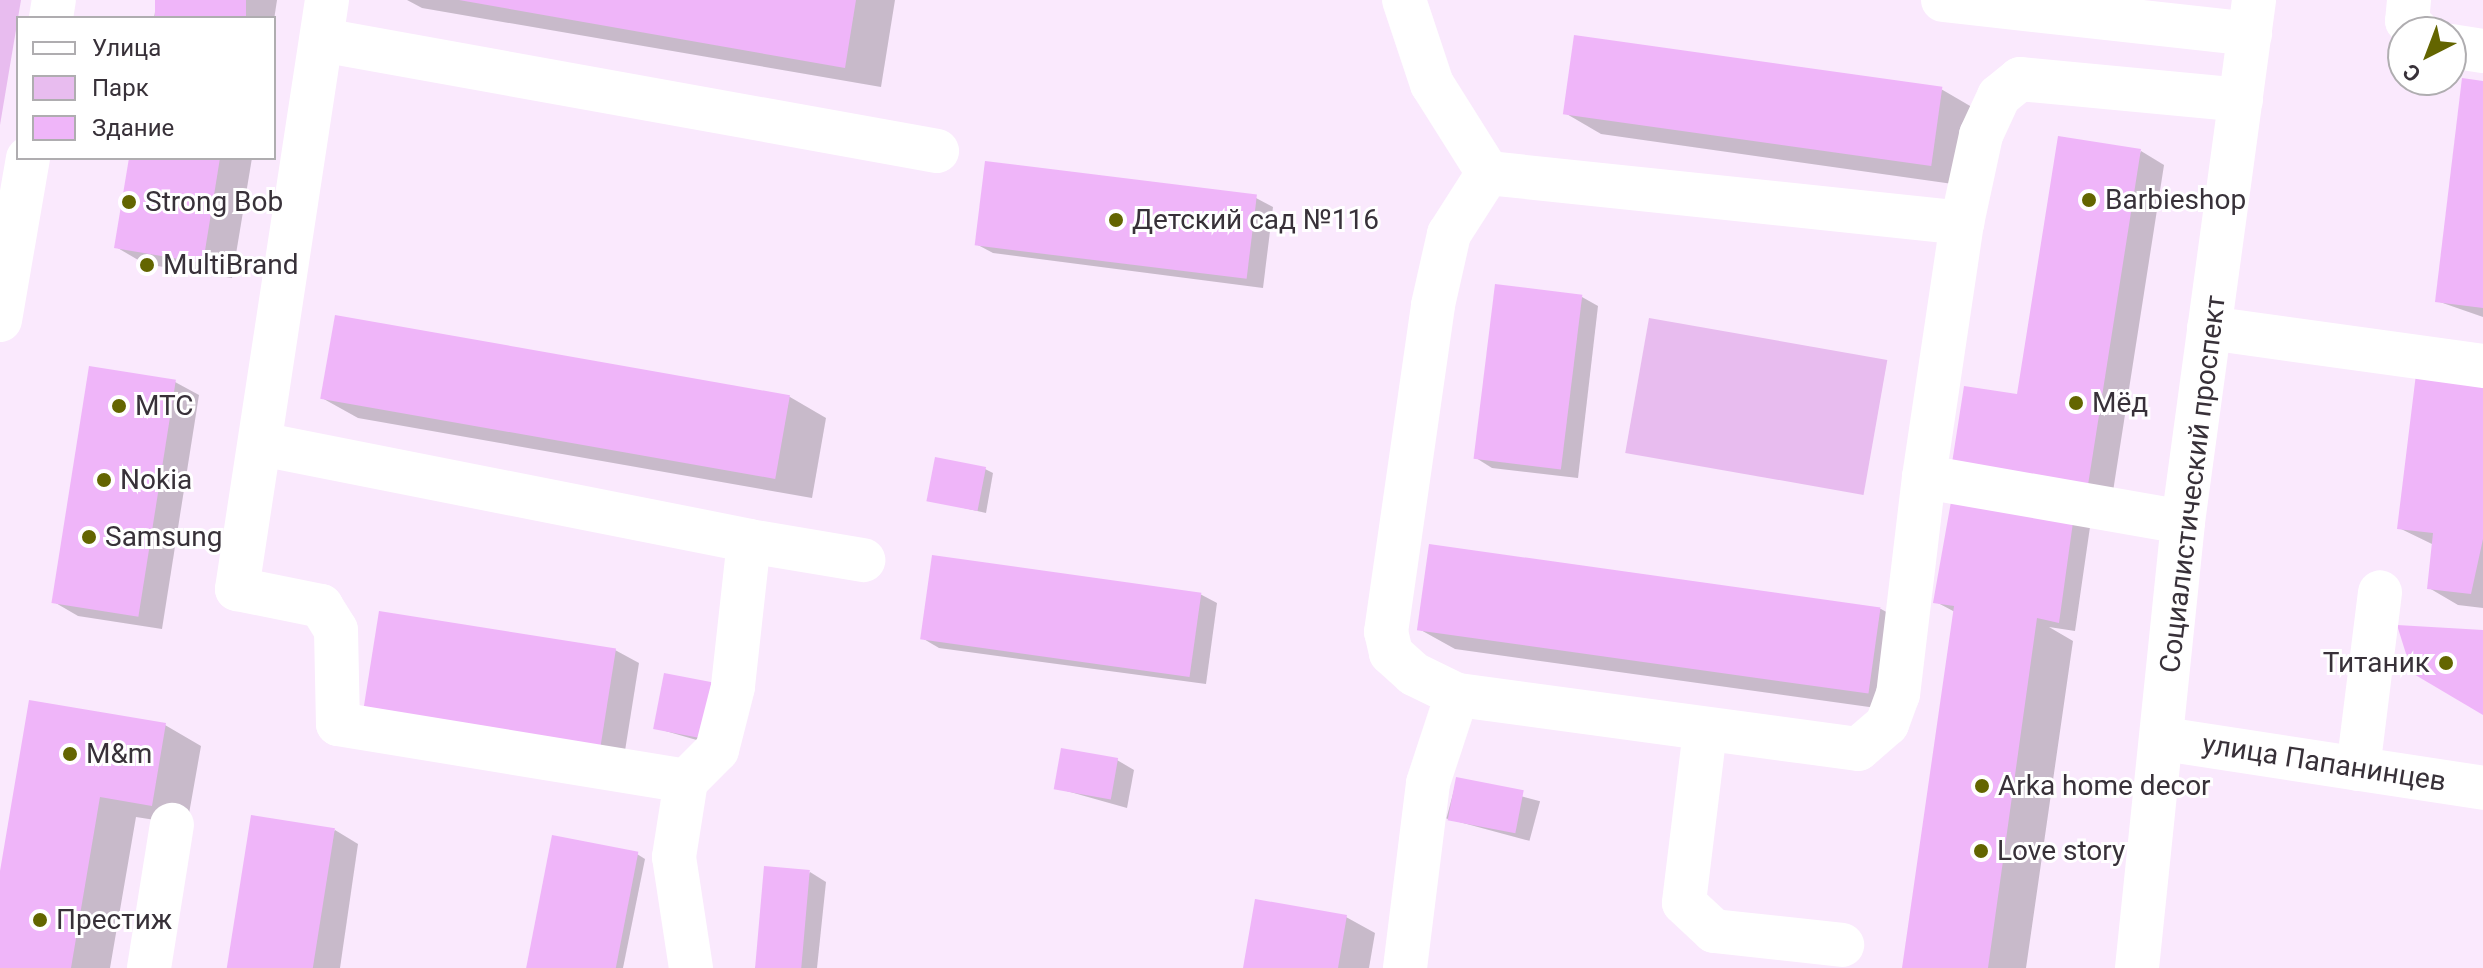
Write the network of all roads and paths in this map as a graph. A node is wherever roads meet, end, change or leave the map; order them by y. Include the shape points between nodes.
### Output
1 (1404, 0) edge
2 (1943, 0) edge
3 (2252, 17) edge
4 (324, 20) edge
5 (2241, 100) junction
6 (937, 151) dead end
7 (28, 160) edge
8 (1488, 173) junction
9 (1962, 223) junction
10 (0, 320) edge
11 (2209, 328) junction
12 (2483, 366) edge
13 (261, 444) junction
14 (1924, 477) junction
15 (2183, 522) junction
16 (749, 541) junction
17 (863, 560) dead end
18 (2380, 592) dead end
19 (1457, 695) junction
20 (1705, 731) junction
21 (2164, 739) junction
22 (2358, 769) junction
23 (686, 781) junction
24 (2483, 788) edge
25 (172, 825) dead end
26 (1842, 945) dead end
27 (149, 968) edge
28 (691, 968) edge
29 (1405, 968) edge
30 (2137, 968) edge

1 - 8 street via 1432,84
2 - 3 street
3 - 5 street, Социалистический проспект
4 - 6 street
4 - 13 street
5 - 9 street via 2042,76 2020,79 1999,96 1981,135
5 - 11 street, Социалистический проспект
7 - 10 street
8 - 9 street
8 - 19 street via 1449,234 1433,305 1386,632 1391,653 1414,674
9 - 14 street
11 - 12 street
11 - 15 street, Социалистический проспект
13 - 16 street
13 - 23 street via 237,589 321,606 336,630 338,724
14 - 15 street
14 - 20 street via 1898,694 1887,724 1858,749
15 - 21 street, Социалистический проспект
16 - 17 street
16 - 23 street via 733,687 717,750
18 - 22 street
19 - 20 street
19 - 29 street via 1428,783
20 - 26 street via 1684,903 1714,931
21 - 22 street, улица Папанинцев
21 - 30 street, Социалистический проспект
22 - 24 street, улица Папанинцев
23 - 28 street via 674,857
25 - 27 street

